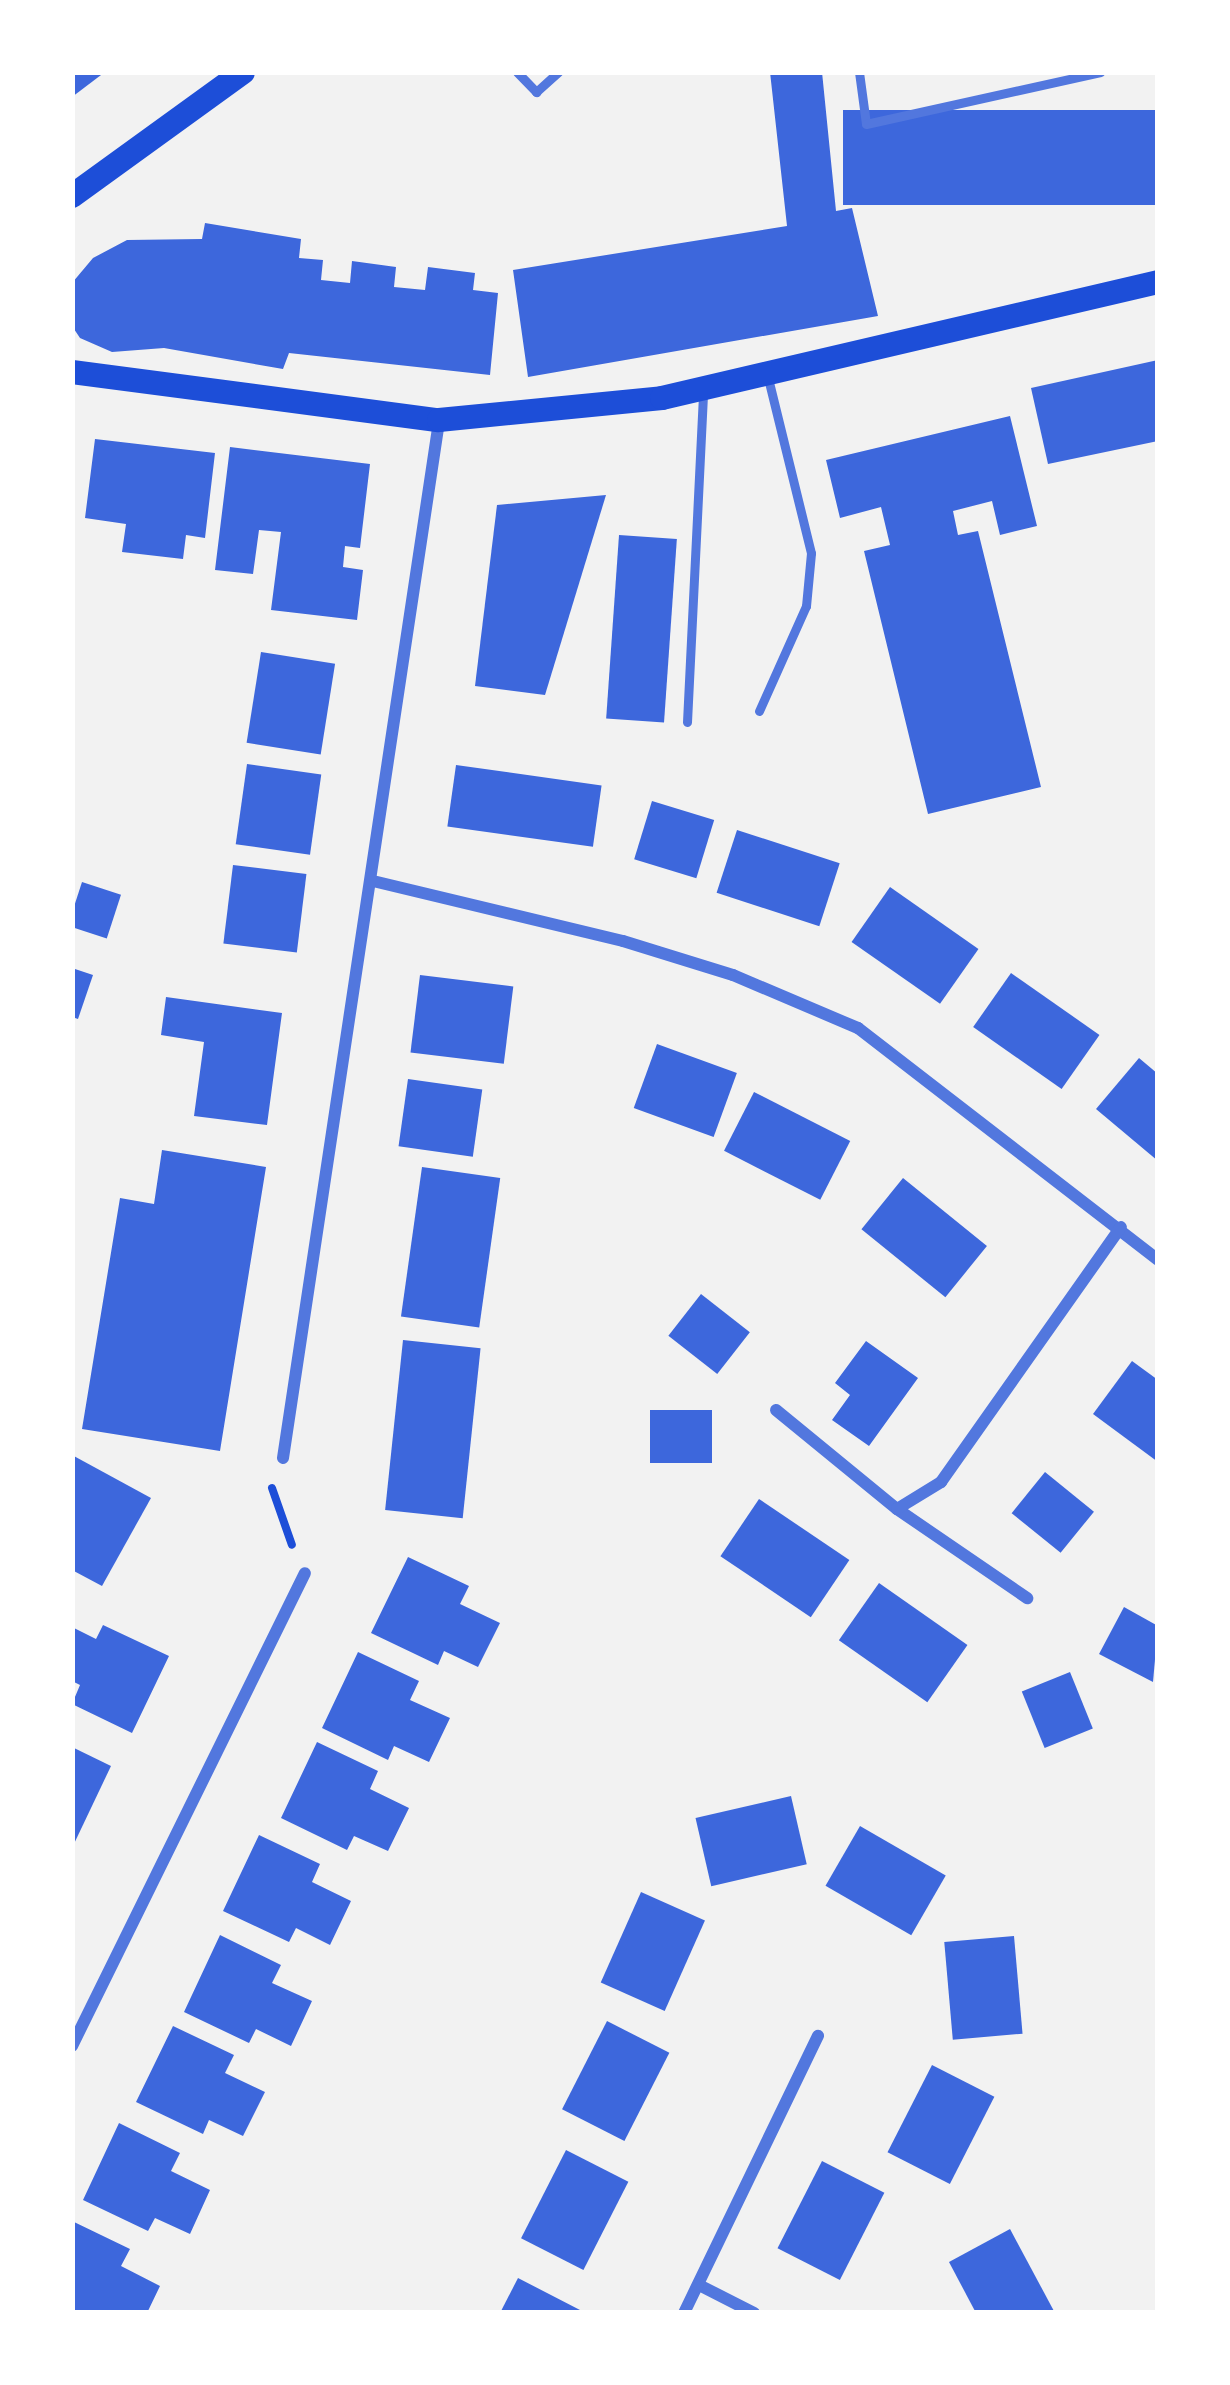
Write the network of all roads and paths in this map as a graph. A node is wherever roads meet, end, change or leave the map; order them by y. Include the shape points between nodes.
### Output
1 (243, 72) edge
2 (518, 72) edge
3 (558, 72) edge
4 (860, 72) edge
5 (1100, 72) edge
6 (72, 196) edge
7 (1158, 283) edge
8 (72, 372) edge
9 (767, 374) junction
10 (703, 388) junction
11 (439, 420) junction
12 (759, 711) dead end
13 (687, 722) dead end
14 (373, 881) junction
15 (1121, 1227) junction
16 (1158, 1260) edge
17 (776, 1410) dead end
18 (283, 1458) joint
19 (897, 1509) junction
20 (305, 1573) joint
21 (1027, 1598) dead end
22 (818, 2036) dead end
23 (72, 2046) edge
24 (698, 2285) junction
25 (684, 2313) edge
26 (754, 2313) edge

1 - 6 main road
2 - 3 lane via 536,92
4 - 5 lane via 866,124
7 - 9 main road
8 - 11 main road
9 - 10 main road
9 - 12 lane via 811,553 806,606
10 - 11 main road
10 - 13 lane
11 - 14 street
14 - 15 street via 645,948 859,1028
14 - 18 street
15 - 16 street
15 - 19 street via 941,1482
17 - 19 street
18 - 20 path via 269,1497
19 - 21 street
20 - 23 street
22 - 24 street
24 - 25 street
24 - 26 street

